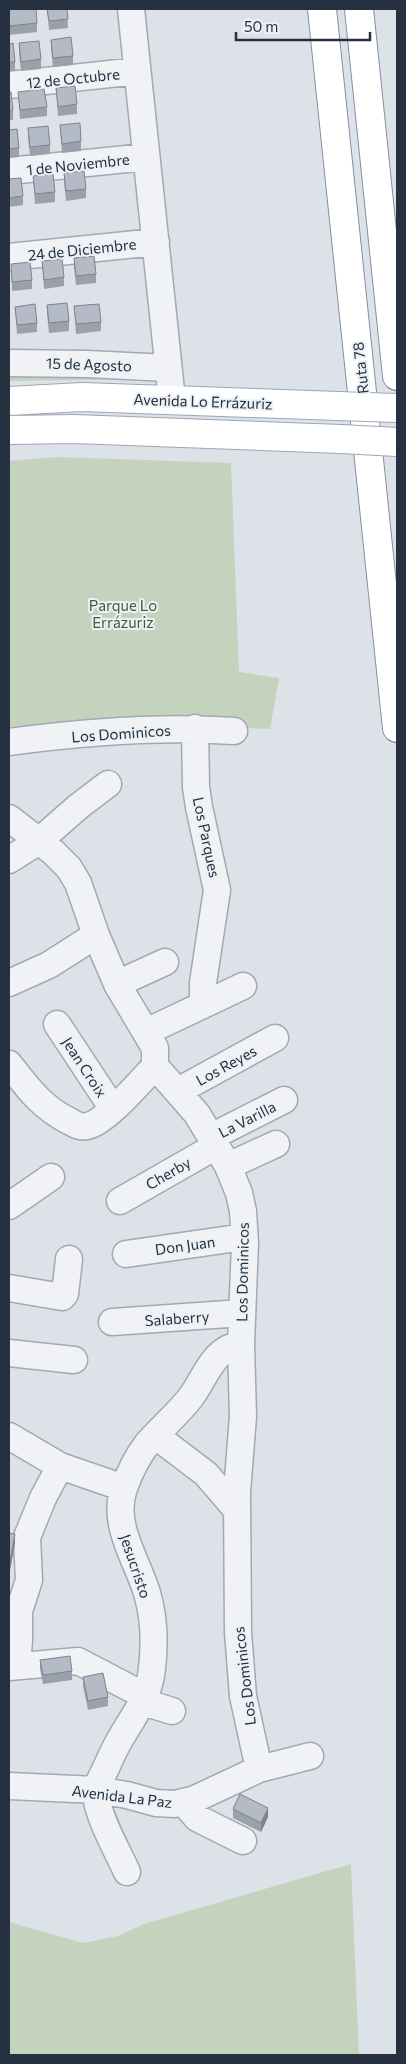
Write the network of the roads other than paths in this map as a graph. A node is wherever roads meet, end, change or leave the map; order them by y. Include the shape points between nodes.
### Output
1 (131, 9) edge
2 (322, 9) edge
3 (359, 9) edge
4 (138, 71) junction
5 (9, 85) edge
6 (146, 158) junction
7 (9, 172) edge
8 (156, 242) junction
9 (9, 257) edge
10 (9, 363) edge
11 (168, 368) junction
12 (397, 376) edge
13 (9, 400) edge
14 (172, 400) junction
15 (397, 408) edge
16 (9, 430) edge
17 (397, 442) edge
18 (195, 728) junction
19 (397, 728) edge
20 (234, 731) dead end
21 (9, 742) edge
22 (108, 784) dead end
23 (9, 818) edge
24 (38, 841) junction
25 (9, 860) edge
26 (96, 935) junction
27 (165, 962) dead end
28 (9, 983) edge
29 (117, 984) junction
30 (243, 986) dead end
31 (205, 1004) junction
32 (57, 1024) dead end
33 (146, 1032) junction
34 (275, 1038) dead end
35 (9, 1064) edge
36 (155, 1066) junction
37 (178, 1091) junction
38 (284, 1100) dead end
39 (113, 1109) junction
40 (276, 1144) dead end
41 (218, 1149) junction
42 (51, 1177) dead end
43 (120, 1201) dead end
44 (9, 1206) edge
45 (244, 1237) junction
46 (126, 1254) dead end
47 (69, 1258) dead end
48 (9, 1288) edge
49 (242, 1313) junction
50 (112, 1322) dead end
51 (241, 1344) junction
52 (9, 1353) edge
53 (74, 1360) dead end
54 (9, 1436) edge
55 (156, 1436) junction
56 (60, 1466) junction
57 (124, 1488) junction
58 (236, 1509) junction
59 (13, 1666) edge
60 (144, 1699) junction
61 (172, 1711) dead end
62 (310, 1756) dead end
63 (259, 1768) junction
64 (9, 1786) edge
65 (96, 1790) junction
66 (183, 1802) junction
67 (243, 1841) dead end
68 (127, 1872) dead end

1 - 4 street
2 - 19 main road, Ruta 78
3 - 12 main road
4 - 5 street, 12 de Octubre
4 - 6 street
6 - 7 street, 1 de Noviembre
6 - 8 street
8 - 9 street, 24 de Diciembre
8 - 11 street
10 - 11 street, 15 de Agosto
11 - 14 street
13 - 14 main road, Avenida Lo Errázuriz via 82,397
14 - 15 main road, Avenida Lo Errázuriz, bridge
16 - 17 main road, bridge via 90,429
18 - 20 street, Los Dominicos
18 - 21 street, Los Dominicos
18 - 31 street, Los Parques via 196,787 218,890 203,983
22 - 24 street
23 - 24 street
24 - 25 street
24 - 26 street via 69,868 78,883
26 - 28 street via 50,965
26 - 29 street
27 - 29 street
29 - 33 street
30 - 31 street
31 - 33 street
32 - 39 street, Jean Croix
33 - 36 street via 154,1048
34 - 37 street, Los Reyes
35 - 39 street via 51,1112 79,1126 95,1123
36 - 37 street, Los Dominicos
36 - 39 street
37 - 41 street, Los Dominicos via 197,1114
38 - 41 street, La Varilla
40 - 41 street
41 - 43 street, Cherby
41 - 45 street, Los Dominicos via 239,1193
42 - 44 street
45 - 46 street, Don Juan
45 - 49 street, Los Dominicos
47 - 48 street via 62,1297
49 - 50 street, Salaberry
49 - 51 street, Los Dominicos
51 - 55 street, Jesucristo via 231,1346 217,1356 180,1412
51 - 58 street, Los Dominicos via 243,1416
52 - 53 street
54 - 56 street
55 - 57 street, Jesucristo via 146,1445
55 - 58 street via 206,1474
56 - 57 street
56 - 59 street via 27,1537 29,1580 18,1611 20,1640
57 - 60 street, Jesucristo via 121,1518 124,1533 151,1610 152,1667
58 - 63 street, Los Dominicos via 239,1657 243,1696
59 - 60 street via 78,1661
60 - 61 street
60 - 65 street, Jesucristo
62 - 63 street, Avenida La Paz
63 - 66 street, Avenida La Paz
64 - 65 street, Avenida La Paz
65 - 66 street, Avenida La Paz via 156,1803
65 - 68 street via 100,1812
66 - 67 street via 197,1818

